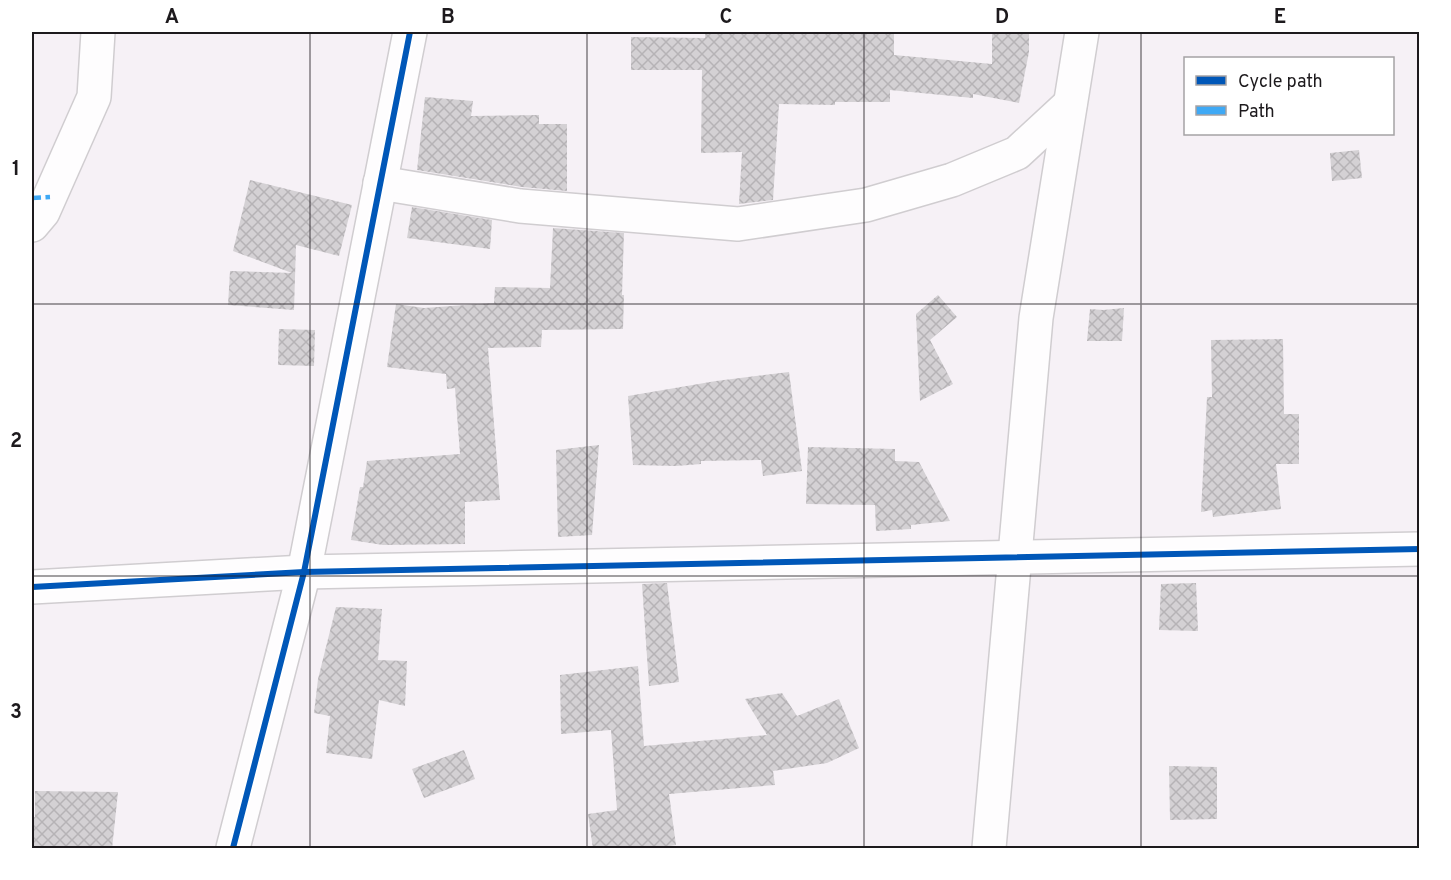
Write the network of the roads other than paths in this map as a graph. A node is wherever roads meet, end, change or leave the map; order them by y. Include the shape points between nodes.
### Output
1 (98, 32) edge
2 (410, 32) edge
3 (1082, 32) edge
4 (1070, 104) junction
5 (380, 183) junction
6 (32, 225) edge
7 (1419, 549) edge
8 (1015, 558) junction
9 (304, 572) junction
10 (32, 586) edge
11 (233, 849) edge
12 (989, 849) edge

1 - 6 street via 94,97 43,212
2 - 5 street
3 - 4 street
4 - 5 street via 1017,153 952,180 866,205 738,224 520,206
4 - 8 street via 1036,318
5 - 9 street
7 - 8 street
8 - 9 street
8 - 12 street
9 - 10 street
9 - 11 street

